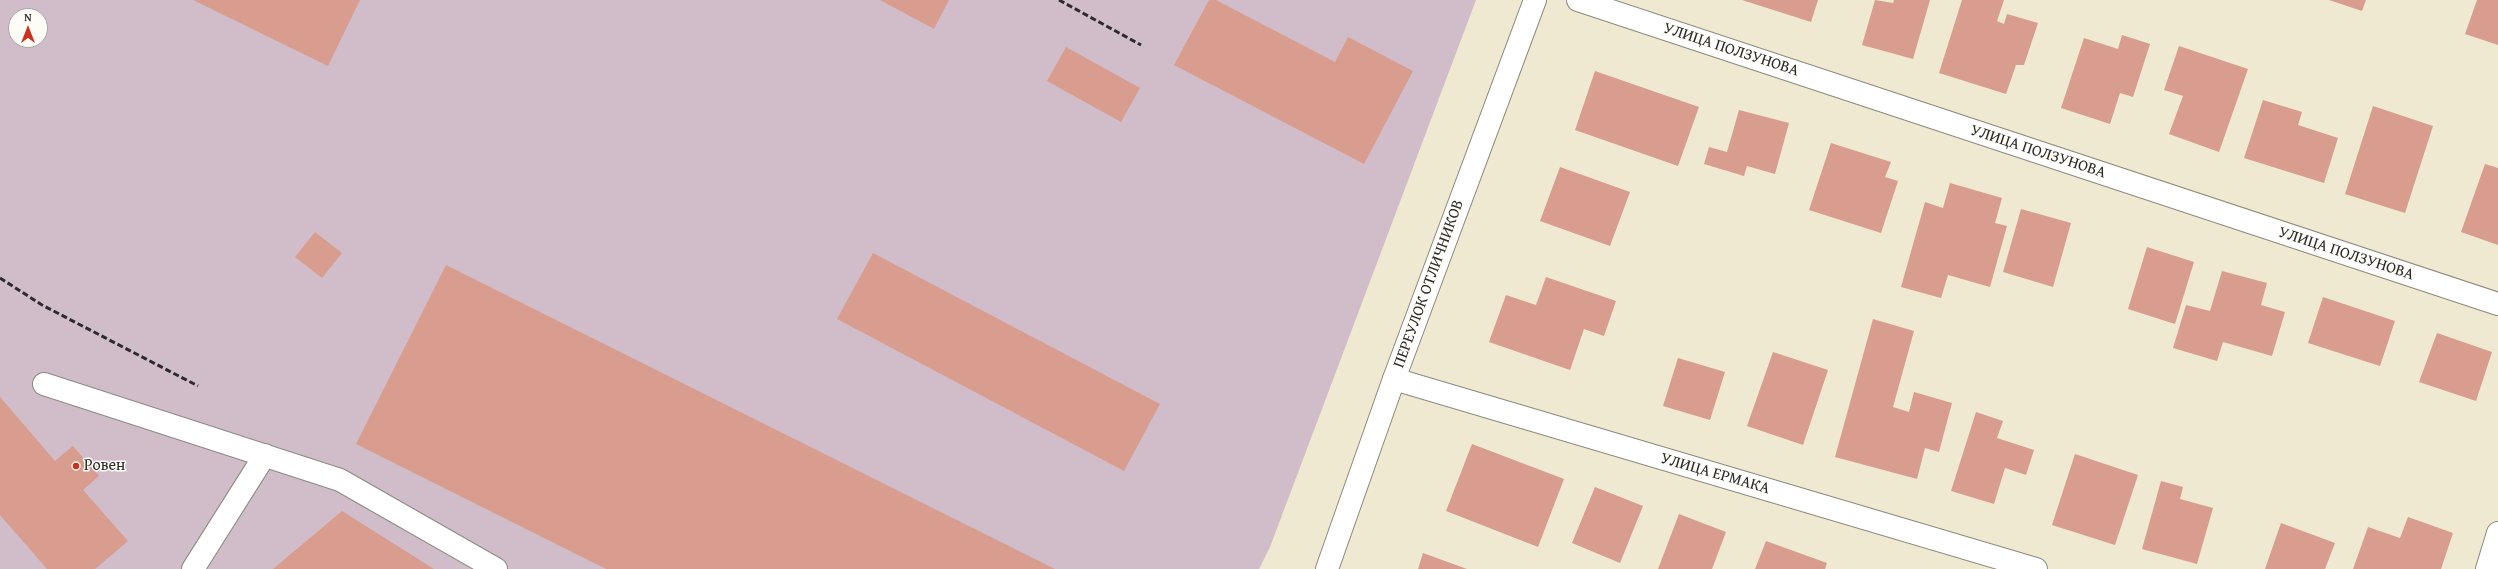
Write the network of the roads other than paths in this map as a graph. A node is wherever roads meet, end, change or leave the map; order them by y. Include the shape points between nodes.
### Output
1 (1535, 0) edge
2 (1578, 0) edge
3 (2498, 304) edge
4 (1394, 379) junction
5 (44, 384) dead end
6 (265, 455) junction
7 (2498, 533) edge
8 (193, 569) edge
9 (496, 569) edge
10 (1327, 569) edge
11 (2036, 569) edge
12 (2487, 569) edge

1 - 4 street, ПЕРЕУЛОК ОТЛИЧНИКОВ
2 - 3 street, УЛИЦА ПОЛЗУНОВА
4 - 10 street, ПЕРЕУЛОК ОТЛИЧНИКОВ
4 - 11 street, УЛИЦА ЕРМАКА
5 - 6 street
6 - 8 street
6 - 9 street via 340,480
7 - 12 street

